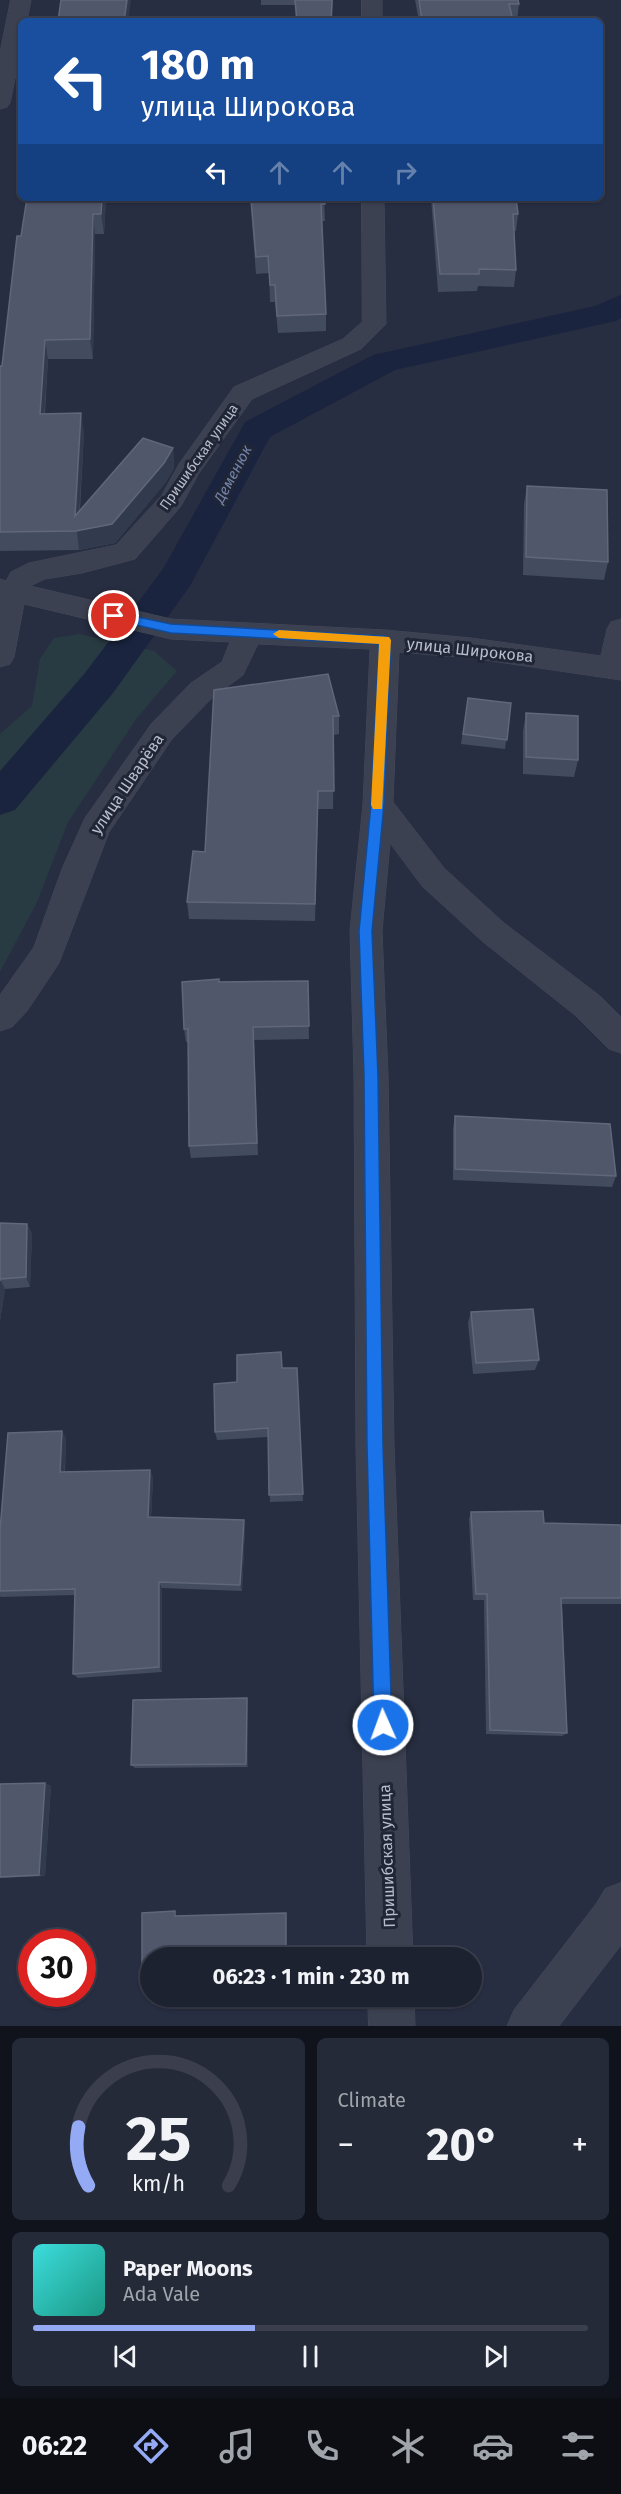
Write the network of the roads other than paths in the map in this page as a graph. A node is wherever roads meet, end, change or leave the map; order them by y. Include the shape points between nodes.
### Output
1 (21, 0) edge
2 (372, 0) edge
3 (372, 18) edge
4 (0, 103) edge
5 (373, 201) edge
6 (98, 559) junction
7 (6, 590) edge
8 (95, 612) junction
9 (621, 630) edge
10 (248, 633) junction
11 (385, 640) junction
12 (0, 657) edge
13 (617, 668) edge
14 (378, 804) junction
15 (0, 1017) edge
16 (621, 1039) edge
17 (621, 1905) edge
18 (390, 1947) edge
19 (391, 2007) edge
20 (392, 2026) edge
21 (530, 2026) edge

1 - 4 street
2 - 3 street
5 - 6 street, Пришибская улица via 374,324 352,344 243,393 188,470 172,500 125,552
6 - 7 street, Пришибская улица via 39,570
6 - 8 street via 86,574 83,590 85,601
7 - 8 street, улица Широкова
7 - 12 street
8 - 10 street, улица Широкова via 171,629
9 - 13 street
10 - 11 street, улица Широкова
10 - 15 street, улица Шварёва via 233,668 201,691 162,731 96,827 48,954
11 - 13 street, улица Широкова
11 - 14 street, Пришибская улица
14 - 16 street via 433,877 493,932 588,1006
14 - 18 street, Пришибская улица via 366,931
17 - 21 street
19 - 20 street

